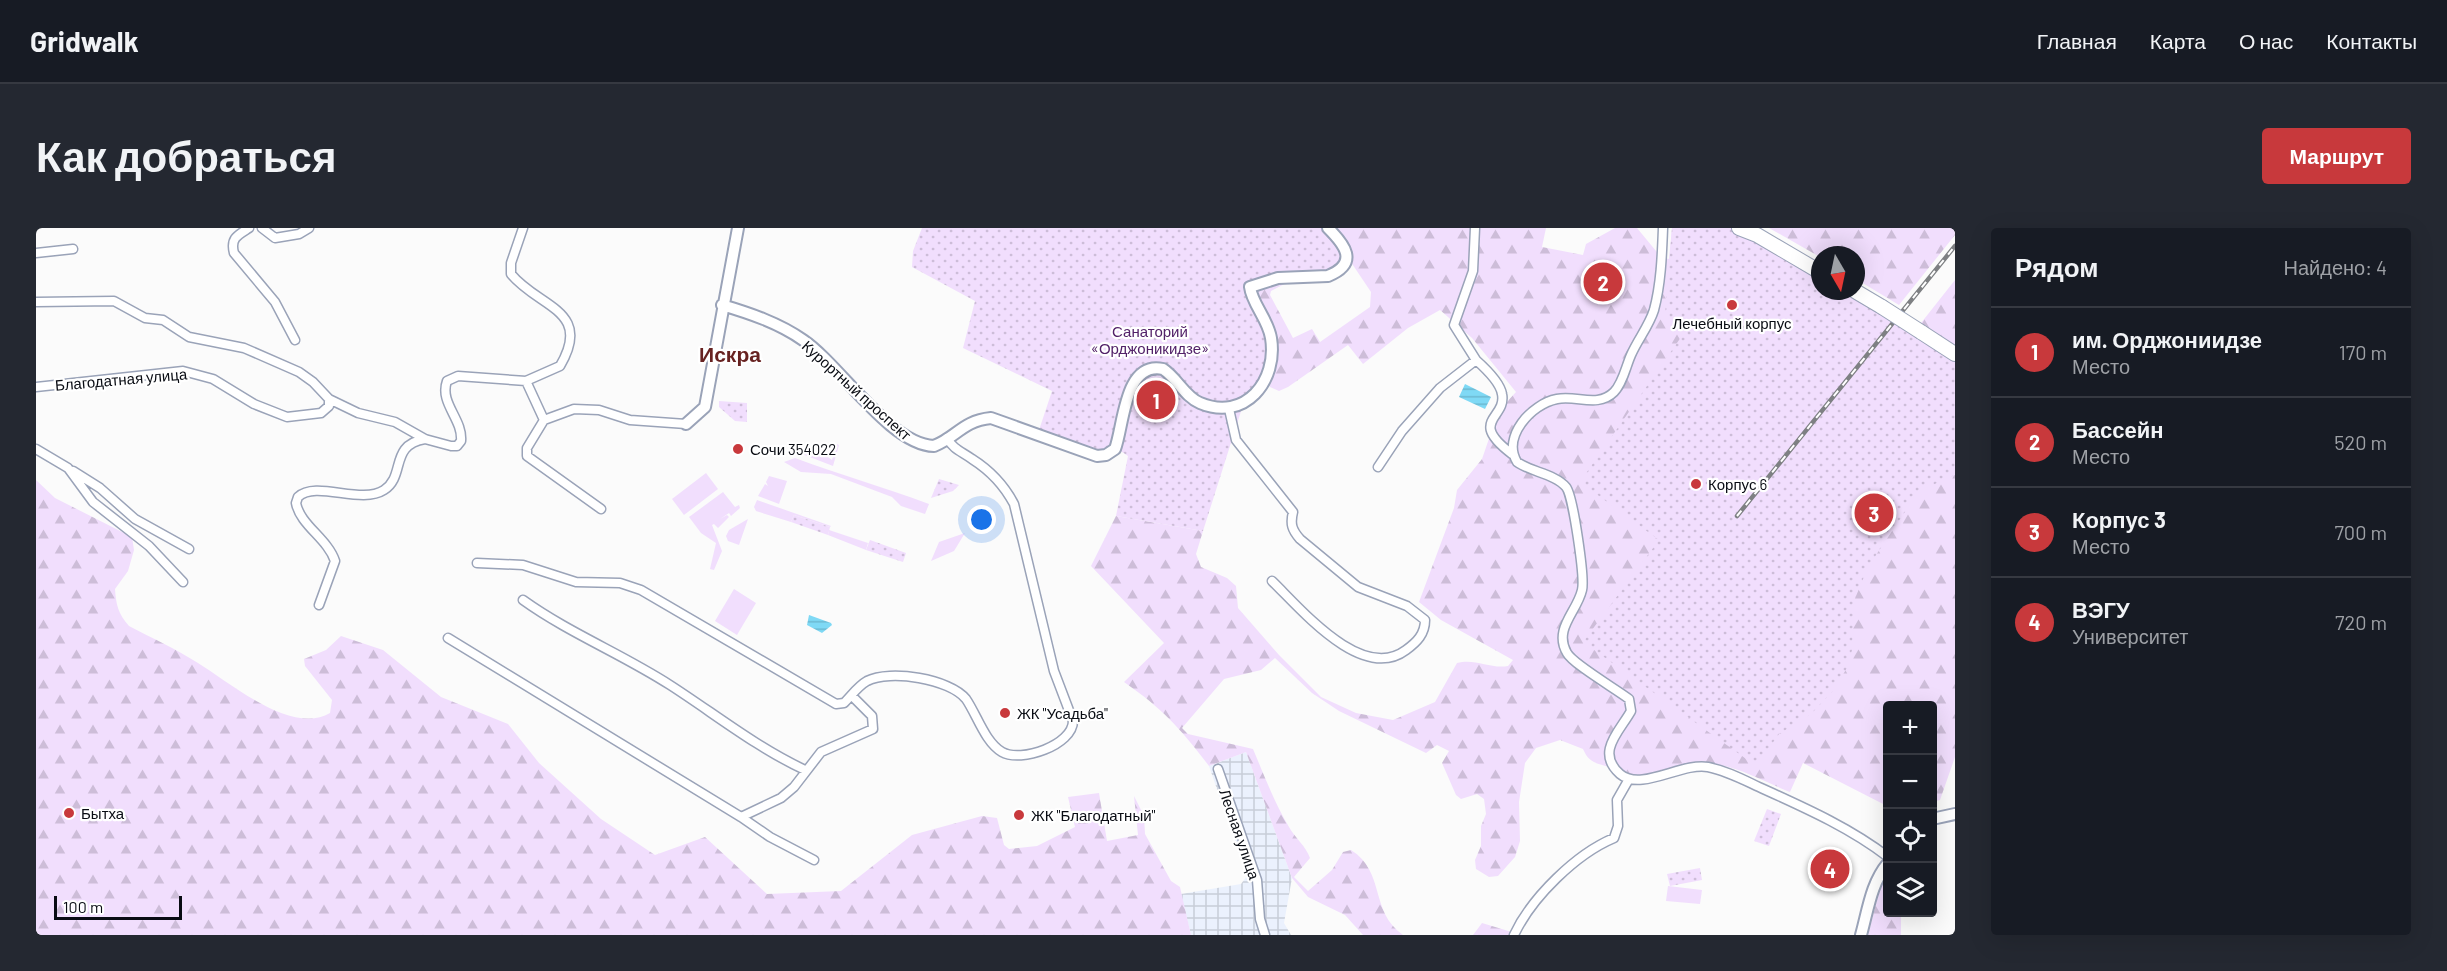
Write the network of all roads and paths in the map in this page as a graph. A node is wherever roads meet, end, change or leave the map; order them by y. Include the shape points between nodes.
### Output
1 (249, 228) edge
2 (262, 228) edge
3 (309, 228) edge
4 (523, 228) edge
5 (738, 228) edge
6 (1328, 228) edge
7 (1475, 228) edge
8 (1663, 228) edge
9 (1739, 228) edge
10 (73, 249) dead end
11 (36, 253) edge
12 (1811, 267) edge
13 (1865, 297) edge
14 (36, 302) edge
15 (722, 305) junction
16 (295, 340) dead end
17 (1955, 354) edge
18 (1476, 360) junction
19 (526, 381) junction
20 (36, 387) edge
21 (328, 399) junction
22 (1229, 409) junction
23 (544, 420) junction
24 (687, 424) joint
25 (947, 438) junction
26 (425, 439) junction
27 (36, 449) edge
28 (1512, 454) junction
29 (1378, 467) dead end
30 (68, 468) junction
31 (601, 510) dead end
32 (189, 549) dead end
33 (477, 562) dead end
34 (1272, 580) dead end
35 (183, 582) dead end
36 (523, 600) dead end
37 (319, 605) dead end
38 (448, 638) dead end
39 (852, 696) junction
40 (1218, 768) dead end
41 (805, 770) junction
42 (1629, 779) junction
43 (1955, 814) edge
44 (741, 817) junction
45 (1937, 818) edge
46 (1883, 854) edge
47 (814, 860) dead end
48 (1883, 870) edge
49 (1265, 935) edge
50 (1514, 935) edge
51 (1861, 935) edge

1 - 16 street via 234,238 234,253 275,302
2 - 3 street via 275,237 299,234
4 - 19 street via 511,263 512,274 560,312 568,322 572,339 560,366
5 - 15 street
6 - 22 street via 1345,245 1345,262 1336,273 1278,278 1250,287 1271,337 1271,370 1259,391 1243,405
7 - 18 street via 1473,271 1454,325
8 - 28 street via 1653,311 1617,388 1599,401 1557,399 1542,405 1520,426 1513,438
9 - 12 main road
10 - 11 street
13 - 17 main road, bridge
14 - 21 street via 108,299 145,318 163,320 189,337 244,348 299,372
15 - 24 street via 705,407
15 - 25 street, Курортный проспект via 752,314 801,339 899,432 915,442 934,446
18 - 28 street via 1502,392 1491,432 1496,442
18 - 29 street via 1440,388 1402,431
19 - 23 street
19 - 26 street via 458,376 447,381 444,392 462,433 461,441 450,446
20 - 21 street, Благодатная улица via 183,371 213,379 254,404 286,417 321,413 329,406
21 - 26 street via 395,422
22 - 25 street, Курортный проспект via 1198,403 1169,373 1151,368 1136,378 1115,450 1106,455 1097,456 991,418 978,419
22 - 34 street via 1236,440 1293,512 1293,531 1358,587 1407,606 1425,620 1425,628 1417,642 1401,653 1368,658 1340,643
23 - 24 street via 574,409 592,408 630,420
23 - 31 street via 527,448 527,456
25 - 39 street via 959,453 990,471 1014,504 1046,642 1073,729 1049,747 1014,756 994,745 962,695 918,676 877,677
26 - 37 street via 414,441 403,450 390,484 383,491 348,495 312,491 298,497 299,513 328,546 335,561
27 - 30 street
28 - 42 street via 1524,467 1559,481 1570,494 1583,579 1562,642 1575,663 1629,699 1631,711 1609,747 1613,765
30 - 32 street via 100,488 135,519
30 - 35 street via 93,502 149,546
33 - 39 street via 523,565 576,582 607,582 641,590 832,702 844,703
36 - 41 street via 552,621 669,684 724,723
38 - 44 street
39 - 41 street via 872,716 873,729 821,752
40 - 49 street, Лесная улица via 1257,880
41 - 44 street via 781,798
42 - 46 street via 1652,778 1690,766 1723,771 1781,796 1852,833
42 - 50 street via 1617,800 1618,826 1614,838 1599,844 1562,872
43 - 45 street
44 - 47 street
48 - 51 street via 1874,887

